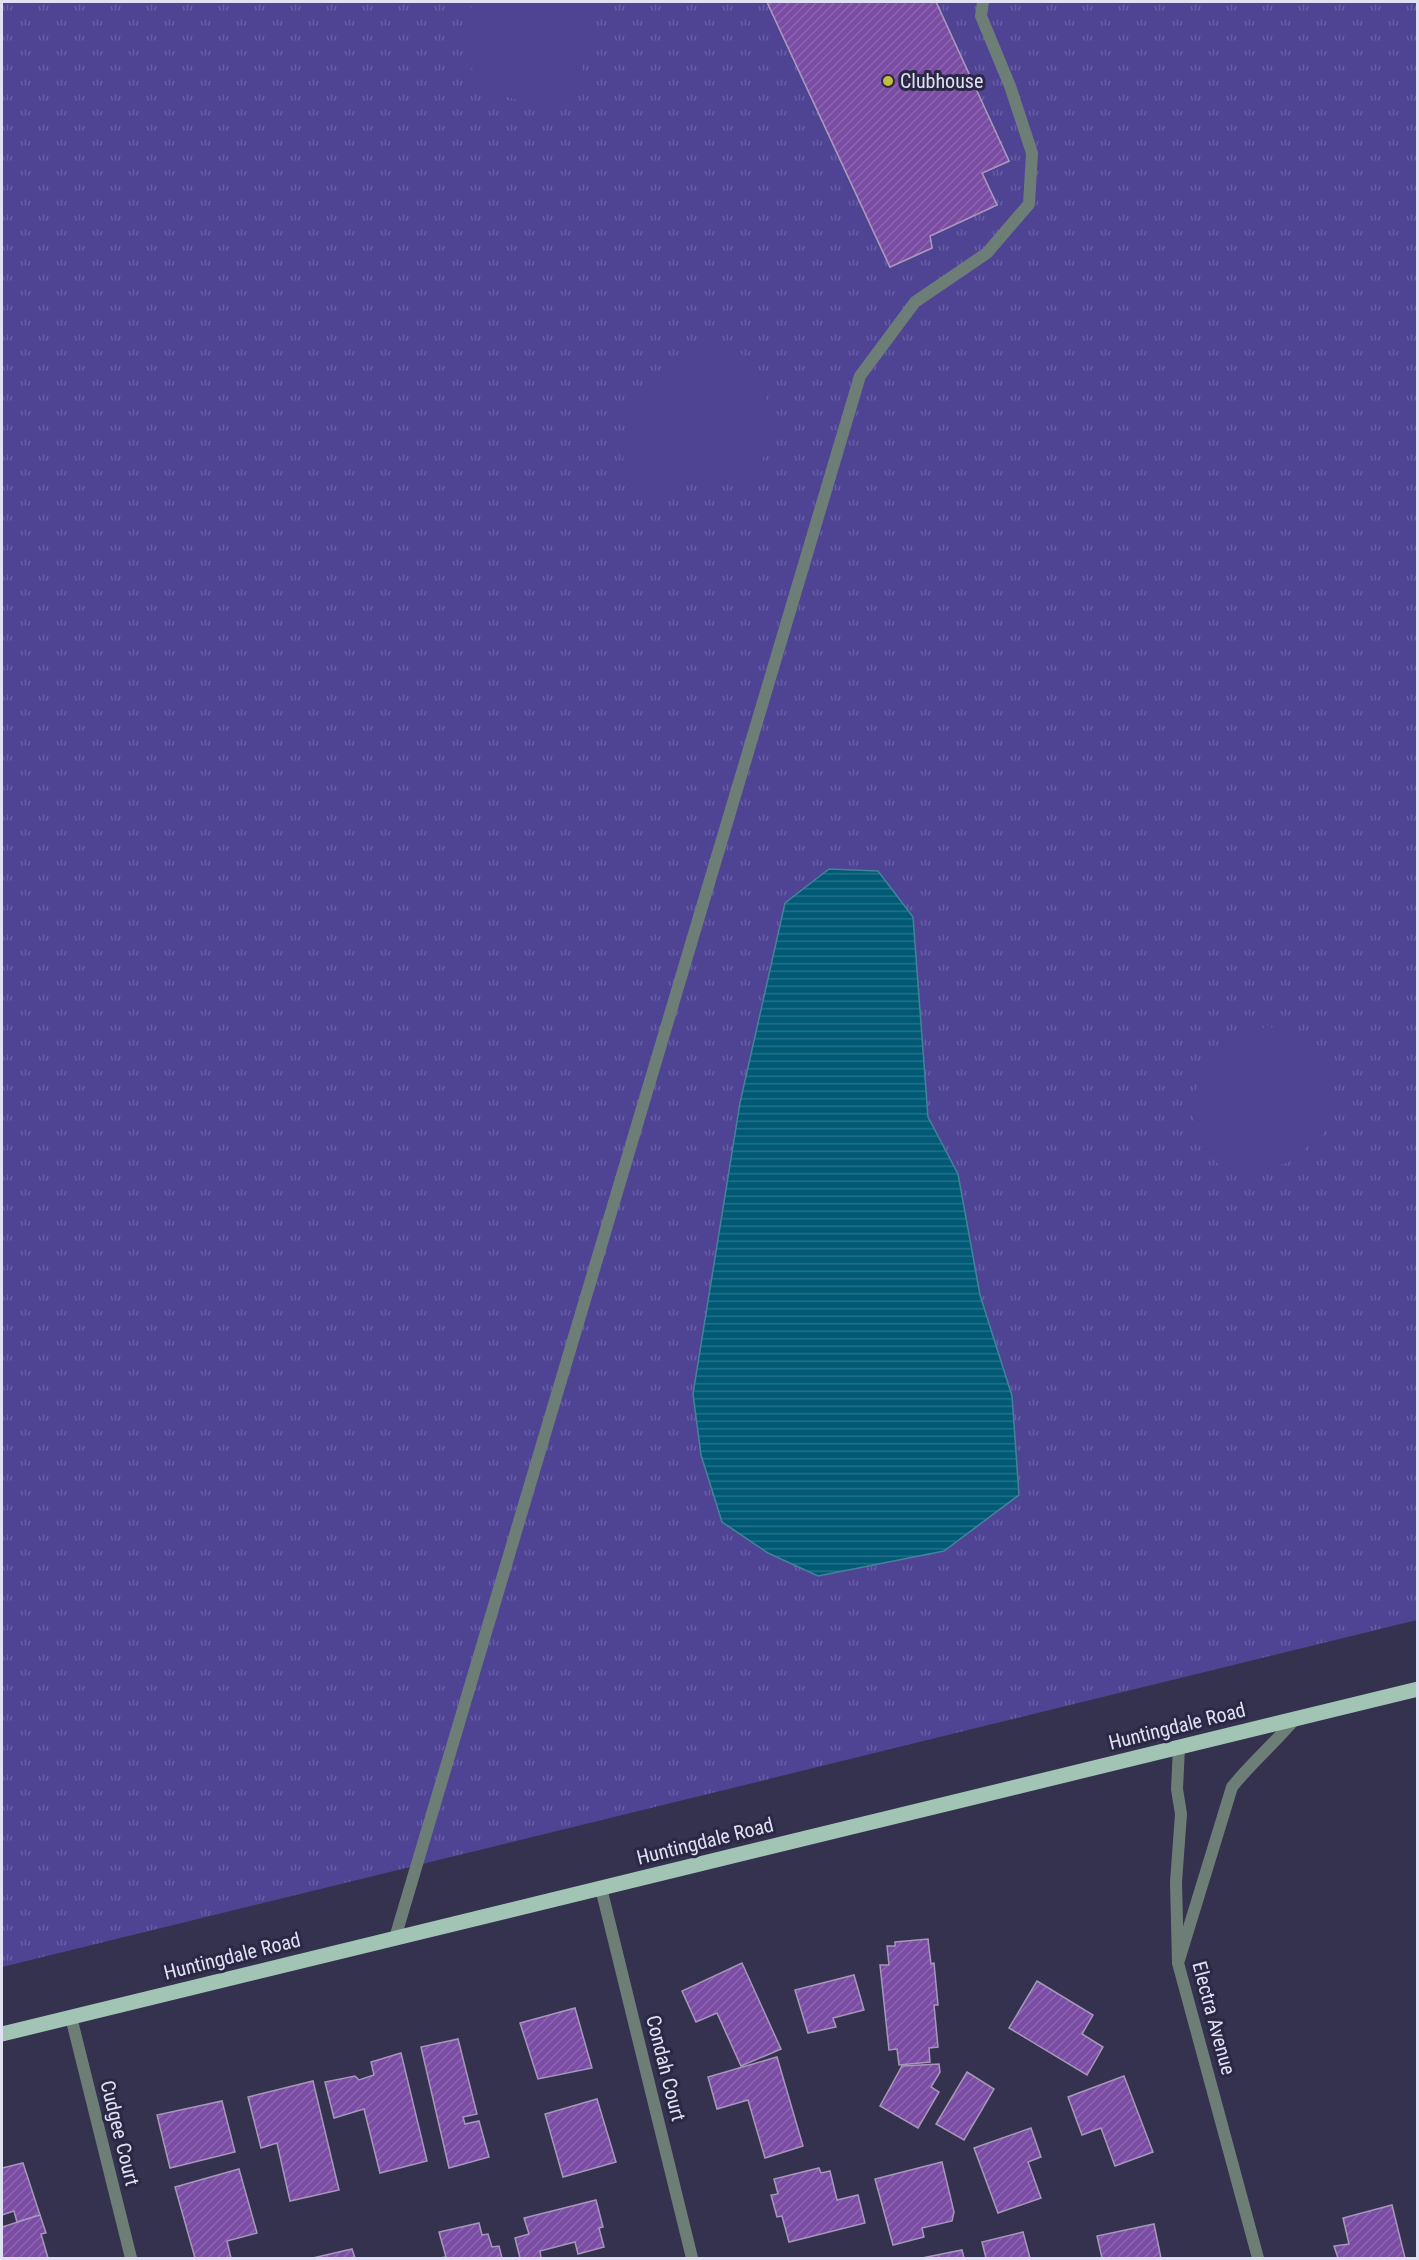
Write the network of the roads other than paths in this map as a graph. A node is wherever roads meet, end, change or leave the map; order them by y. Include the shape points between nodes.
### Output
1 (983, 2) edge
2 (1418, 1689) edge
3 (1295, 1719) junction
4 (1179, 1747) junction
5 (602, 1888) junction
6 (395, 1938) junction
7 (1178, 1963) junction
8 (71, 2017) junction
9 (2, 2034) edge
10 (131, 2259) edge
11 (692, 2259) edge
12 (1258, 2259) edge

1 - 6 street via 981,16 1032,153 1029,204 987,254 915,302 860,376
2 - 3 main road, Huntingdale Road
3 - 4 main road, Huntingdale Road
3 - 7 street via 1232,1787
4 - 5 main road, Huntingdale Road
4 - 7 street, Electra Avenue
5 - 6 main road, Huntingdale Road
5 - 11 street, Condah Court
6 - 8 main road, Huntingdale Road
7 - 12 street, Electra Avenue
8 - 9 main road, Huntingdale Road
8 - 10 street, Cudgee Court

